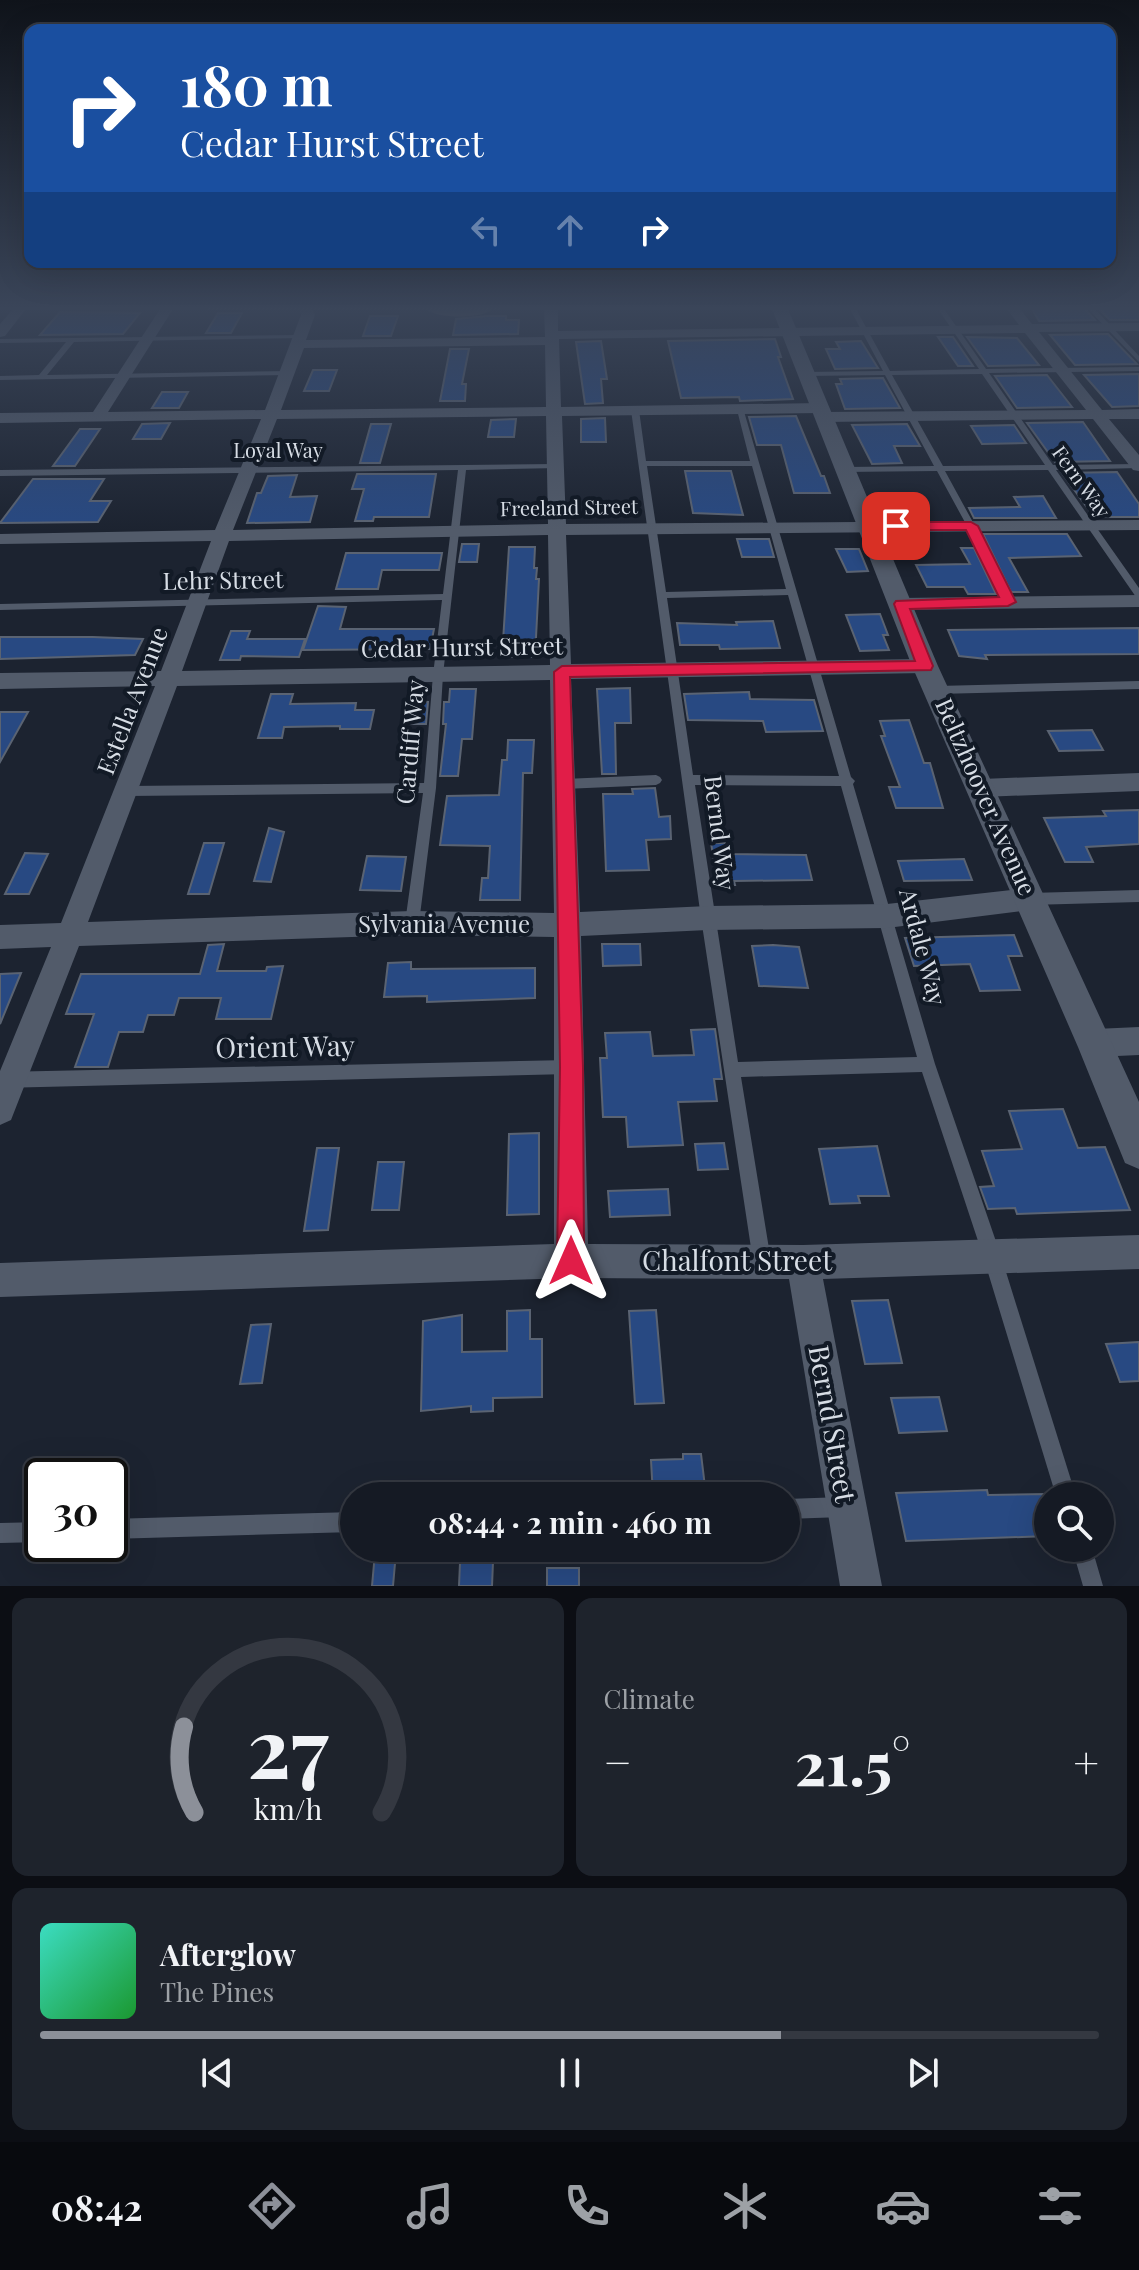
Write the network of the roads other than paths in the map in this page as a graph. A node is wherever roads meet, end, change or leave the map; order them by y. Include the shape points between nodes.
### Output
1 (121, 383) edge
2 (284, 383) edge
3 (553, 383) edge
4 (809, 383) edge
5 (894, 383) edge
6 (990, 383) edge
7 (1073, 383) edge
8 (739, 408) junction
9 (554, 410) junction
10 (635, 410) junction
11 (821, 412) junction
12 (1099, 414) junction
13 (1139, 414) edge
14 (271, 415) junction
15 (1011, 415) junction
16 (98, 416) junction
17 (912, 417) junction
18 (0, 418) edge
19 (642, 463) junction
20 (754, 464) junction
21 (555, 466) junction
22 (1139, 466) edge
23 (939, 468) junction
24 (1048, 468) junction
25 (250, 469) junction
26 (462, 469) junction
27 (846, 470) junction
28 (0, 473) edge
29 (1139, 525) edge
30 (772, 526) junction
31 (870, 526) junction
32 (971, 526) junction
33 (1091, 526) junction
34 (652, 528) junction
35 (555, 529) junction
36 (456, 533) junction
37 (222, 535) junction
38 (0, 539) edge
39 (791, 592) junction
40 (661, 595) junction
41 (447, 597) junction
42 (1139, 598) edge
43 (198, 602) junction
44 (1008, 602) junction
45 (901, 604) junction
46 (0, 607) edge
47 (813, 667) junction
48 (673, 670) junction
49 (562, 672) junction
50 (438, 675) junction
51 (170, 678) junction
52 (931, 678) junction
53 (0, 681) edge
54 (1139, 685) edge
55 (656, 780) dead end
56 (690, 780) junction
57 (849, 781) junction
58 (1139, 782) edge
59 (564, 784) junction
60 (430, 788) junction
61 (982, 788) junction
62 (127, 791) junction
63 (1139, 896) edge
64 (1030, 899) junction
65 (887, 916) junction
66 (708, 918) junction
67 (412, 923) junction
68 (566, 925) junction
69 (0, 937) edge
70 (67, 937) junction
71 (1139, 1041) edge
72 (1095, 1043) junction
73 (927, 1064) junction
74 (571, 1067) junction
75 (731, 1070) junction
76 (6, 1080) edge
77 (0, 1109) edge
78 (1139, 1149) edge
79 (1139, 1252) edge
80 (992, 1256) junction
81 (571, 1261) junction
82 (762, 1262) junction
83 (803, 1262) junction
84 (0, 1280) edge
85 (1062, 1482) edge
86 (847, 1507) junction
87 (800, 1509) edge
88 (340, 1522) edge
89 (128, 1528) edge
90 (24, 1532) edge
91 (0, 1533) edge
92 (1086, 1562) edge
93 (861, 1586) edge
94 (1093, 1586) edge

1 - 16 street
2 - 14 street, Estella Avenue
3 - 9 street
4 - 11 street, Beltzhoover Avenue
5 - 17 lane
6 - 15 lane, Fern Way
7 - 12 street
8 - 10 street
8 - 11 street
8 - 20 lane, Ardale Way
9 - 10 street
9 - 14 street
9 - 21 street
10 - 19 lane, Bernd Way
11 - 17 street
11 - 27 street, Beltzhoover Avenue
12 - 13 street
12 - 15 street
12 - 22 street
14 - 16 street
14 - 25 street, Estella Avenue
15 - 17 street
15 - 24 lane, Fern Way
16 - 18 street
17 - 23 lane
19 - 20 lane
19 - 34 lane, Bernd Way
20 - 30 lane, Ardale Way
21 - 26 lane, Loyal Way
21 - 35 street
22 - 24 lane
23 - 24 lane
23 - 27 lane
23 - 32 lane
24 - 33 lane, Fern Way
25 - 26 lane, Loyal Way
25 - 28 lane, Loyal Way
25 - 37 street, Estella Avenue
26 - 36 lane, Cardiff Way
27 - 31 street, Beltzhoover Avenue
29 - 33 street, Freeland Street
30 - 31 street, Freeland Street
30 - 34 street, Freeland Street
30 - 39 lane, Ardale Way
31 - 32 street, Freeland Street
31 - 45 street, Beltzhoover Avenue
32 - 33 street, Freeland Street
32 - 44 lane
33 - 42 lane, Fern Way
34 - 35 street, Freeland Street
34 - 40 lane, Bernd Way
35 - 36 street, Freeland Street
35 - 49 street
36 - 37 street, Freeland Street
36 - 41 lane, Cardiff Way
37 - 38 street, Freeland Street
37 - 43 street, Estella Avenue
39 - 40 lane
39 - 47 lane, Ardale Way
40 - 48 lane, Bernd Way
41 - 43 lane, Lehr Street
41 - 50 lane, Cardiff Way
42 - 44 street
43 - 46 lane, Lehr Street
43 - 51 street, Estella Avenue
44 - 45 street
45 - 52 street, Beltzhoover Avenue
47 - 48 street, Cedar Hurst Street
47 - 52 street, Cedar Hurst Street
47 - 57 lane, Ardale Way
48 - 49 street, Cedar Hurst Street
48 - 56 lane, Bernd Way
49 - 50 street, Cedar Hurst Street
49 - 59 street
50 - 51 street, Cedar Hurst Street
50 - 60 lane, Cardiff Way
51 - 53 street, Cedar Hurst Street
51 - 62 street, Estella Avenue
52 - 54 lane
52 - 61 street, Beltzhoover Avenue
55 - 59 lane
56 - 57 lane
56 - 66 lane, Bernd Way
57 - 65 lane, Ardale Way
58 - 61 street
59 - 68 street
60 - 62 lane
60 - 67 lane, Cardiff Way
61 - 64 street, Beltzhoover Avenue
62 - 70 street, Estella Avenue
63 - 64 lane
64 - 65 street, Sylvania Avenue
64 - 72 street, Beltzhoover Avenue
65 - 66 street, Sylvania Avenue
65 - 73 lane, Ardale Way
66 - 68 street, Sylvania Avenue
66 - 75 lane, Bernd Way
67 - 68 street, Sylvania Avenue
67 - 70 street, Sylvania Avenue
68 - 74 street
69 - 70 street, Sylvania Avenue
70 - 76 street, Estella Avenue
71 - 72 street
72 - 78 street, Beltzhoover Avenue
73 - 75 lane
73 - 80 lane, Ardale Way
74 - 76 lane, Orient Way
74 - 81 street
75 - 82 lane, Bernd Way
76 - 77 street, Estella Avenue
79 - 80 street, Chalfont Street
80 - 83 street, Chalfont Street
80 - 85 lane, Ardale Way
81 - 82 street, Chalfont Street
81 - 84 street, Chalfont Street
82 - 83 street, Chalfont Street
83 - 86 street, Bernd Street
86 - 87 lane
86 - 93 street, Bernd Street
88 - 89 lane
90 - 91 lane
92 - 94 lane

